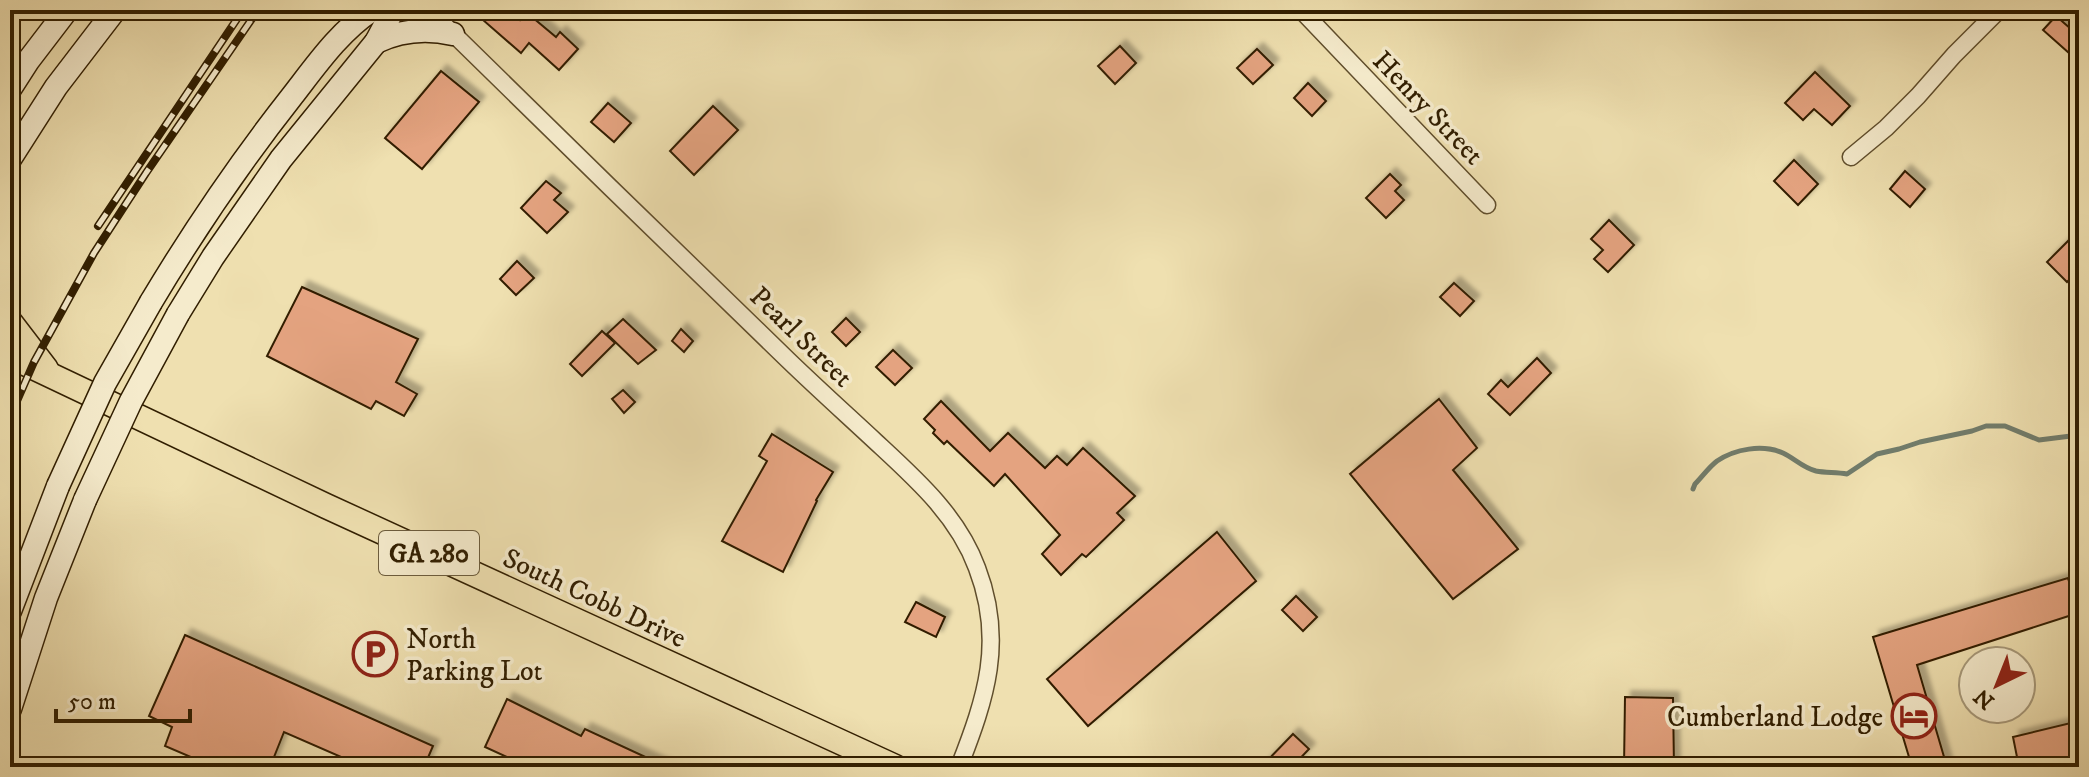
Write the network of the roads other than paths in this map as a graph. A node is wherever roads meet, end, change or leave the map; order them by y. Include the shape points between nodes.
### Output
1 (67, 10) edge
2 (115, 10) edge
3 (372, 10) edge
4 (393, 10) edge
5 (429, 10) edge
6 (1301, 10) edge
7 (1999, 10) edge
8 (447, 24) edge
9 (376, 42) junction
10 (10, 89) edge
11 (1851, 157) dead end
12 (10, 159) edge
13 (1487, 205) dead end
14 (10, 322) edge
15 (10, 356) edge
16 (50, 374) junction
17 (10, 611) edge
18 (10, 709) edge
19 (895, 767) edge
20 (959, 767) edge

1 - 10 street
2 - 12 street
3 - 17 street, bridge via 354,22 311,71 250,150 151,302 105,383
4 - 9 street
5 - 8 street, Pearl Street
6 - 13 street, Henry Street
7 - 11 street via 1886,128
8 - 9 street via 436,31 416,30
8 - 20 street, Pearl Street via 946,513 986,593 991,650 983,699
9 - 18 street, bridge via 281,159 178,314 85,500
14 - 16 main road
15 - 16 main road, South Cobb Drive / GA 280
16 - 19 main road, South Cobb Drive / GA 280

